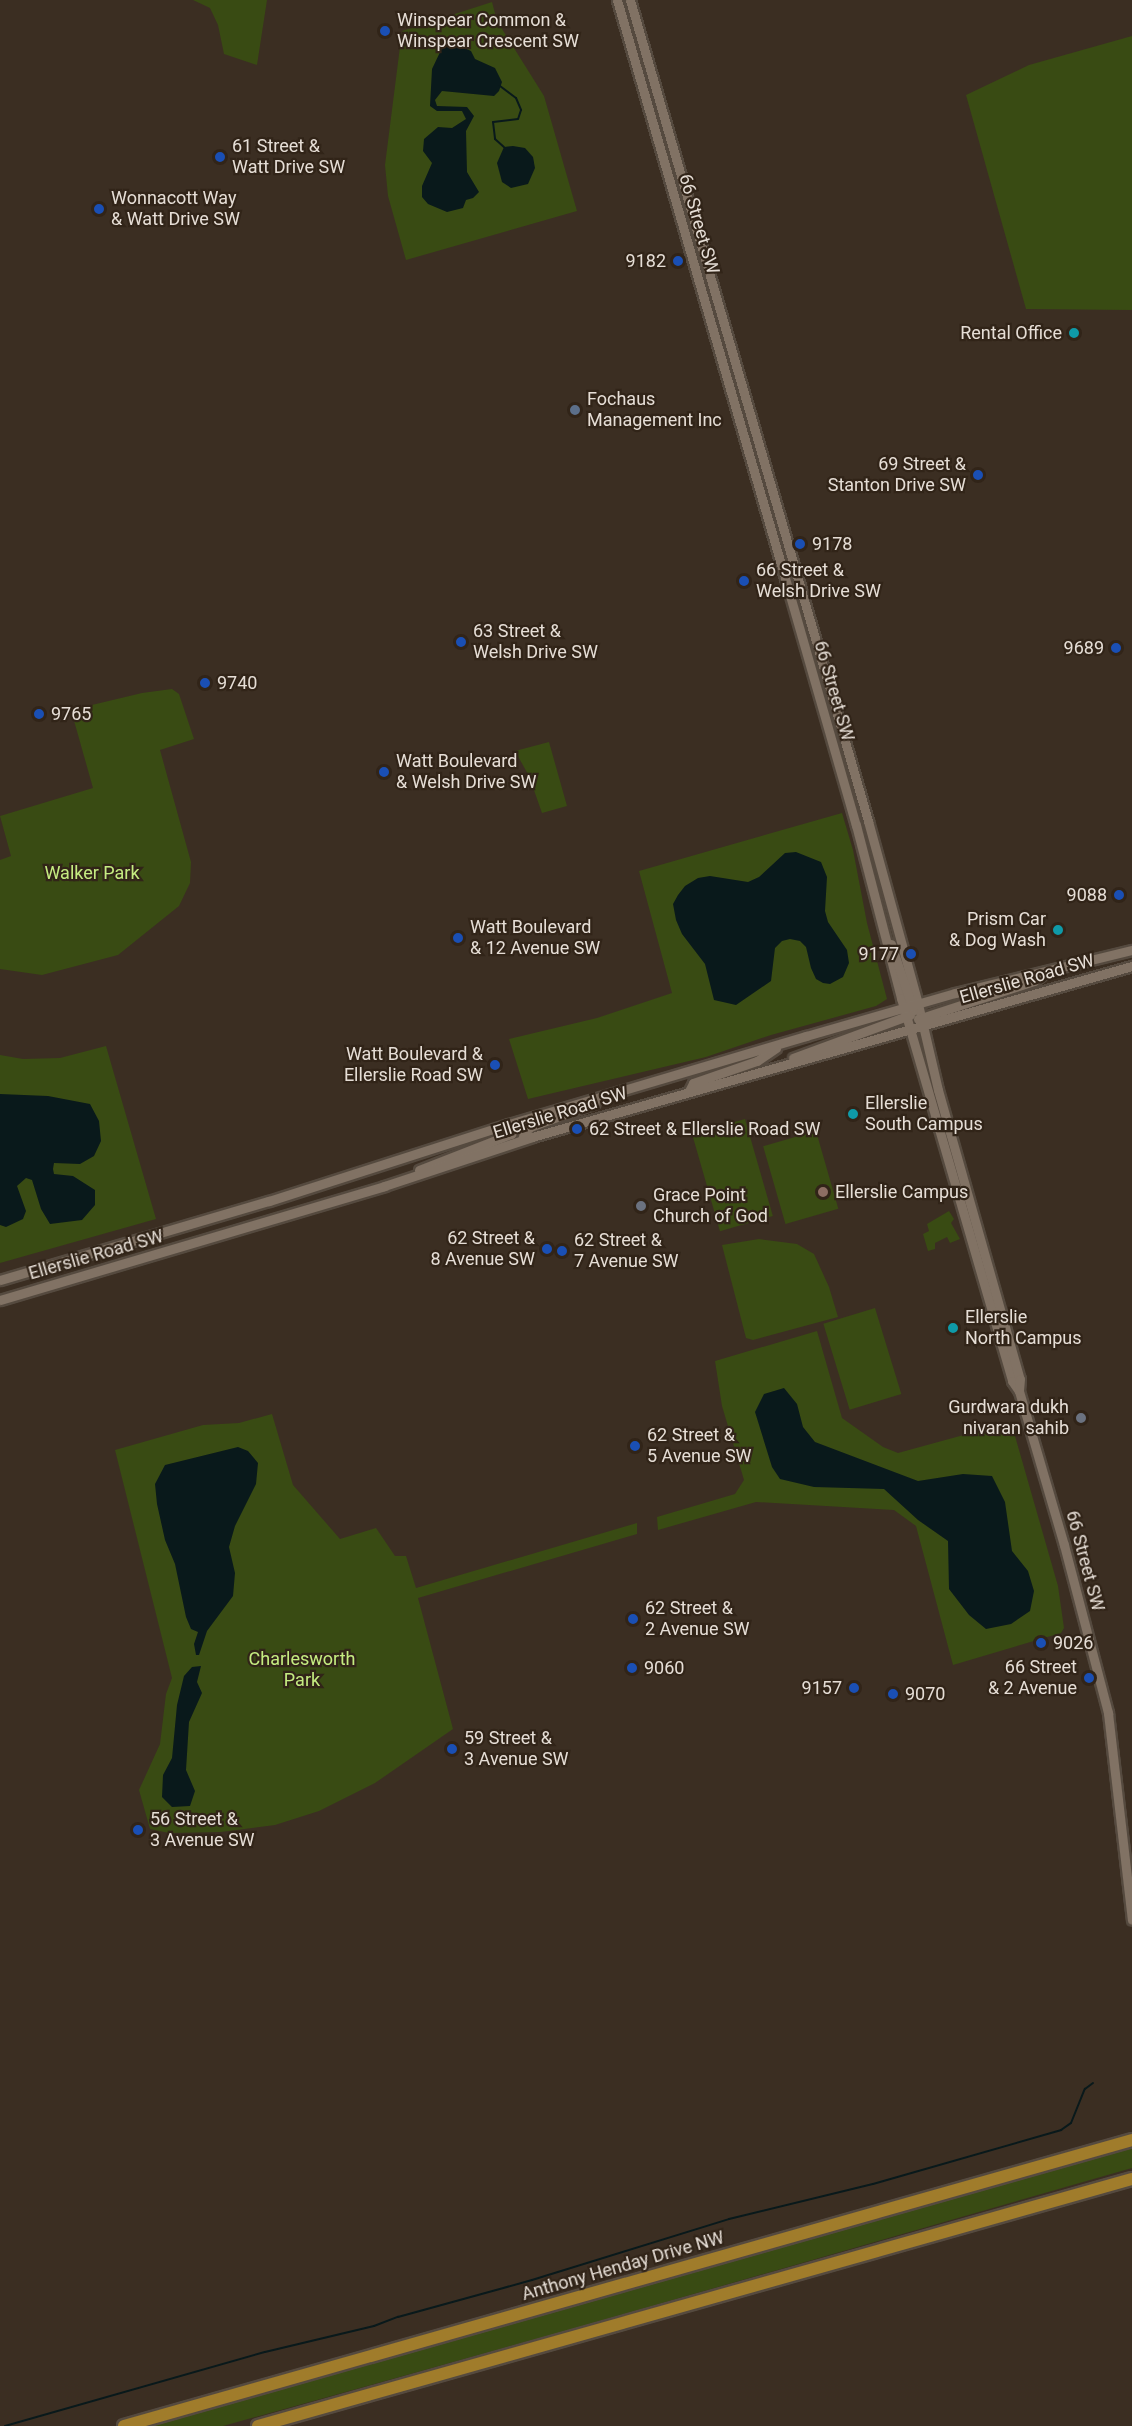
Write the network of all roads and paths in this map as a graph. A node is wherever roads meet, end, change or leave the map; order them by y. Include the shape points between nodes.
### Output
1 (617, 0) edge
2 (630, 0) edge
3 (1132, 950) edge
4 (1132, 966) edge
5 (914, 1017) junction
6 (786, 1042) junction
7 (768, 1069) junction
8 (683, 1073) junction
9 (619, 1091) junction
10 (688, 1091) junction
11 (519, 1121) junction
12 (522, 1140) junction
13 (384, 1186) junction
14 (1, 1280) edge
15 (0, 1300) edge
16 (1019, 1391) junction
17 (1132, 1920) edge
18 (1132, 2140) edge
19 (1132, 2179) edge
20 (331, 2406) junction
21 (124, 2426) edge
22 (258, 2426) edge
23 (283, 2426) edge

1 - 5 main road, 66 Street SW via 856,825 878,915
2 - 5 main road, 66 Street SW via 800,582
3 - 5 main road, Ellerslie Road SW via 1047,971
4 - 5 main road, Ellerslie Road SW
5 - 6 main road, Ellerslie Road SW
5 - 7 main road, Ellerslie Road SW
5 - 7 main road via 817,1047
5 - 16 main road, 66 Street SW via 1012,1381
5 - 16 main road, 66 Street SW via 1020,1379
6 - 8 main road, Ellerslie Road SW
6 - 10 main road via 757,1061 693,1083
7 - 10 main road, Ellerslie Road SW
8 - 9 main road, Ellerslie Road SW
8 - 10 main road
9 - 11 main road, Ellerslie Road SW
9 - 12 main road via 585,1108 530,1127
10 - 12 main road, Ellerslie Road SW
11 - 13 main road via 511,1134 432,1163
11 - 14 main road, Ellerslie Road SW via 268,1202
12 - 13 main road, Ellerslie Road SW
13 - 15 main road, Ellerslie Road SW
16 - 17 main road, 66 Street SW via 1108,1713
18 - 21 highway, Anthony Henday Drive NW
19 - 20 highway
20 - 22 highway
20 - 23 highway

